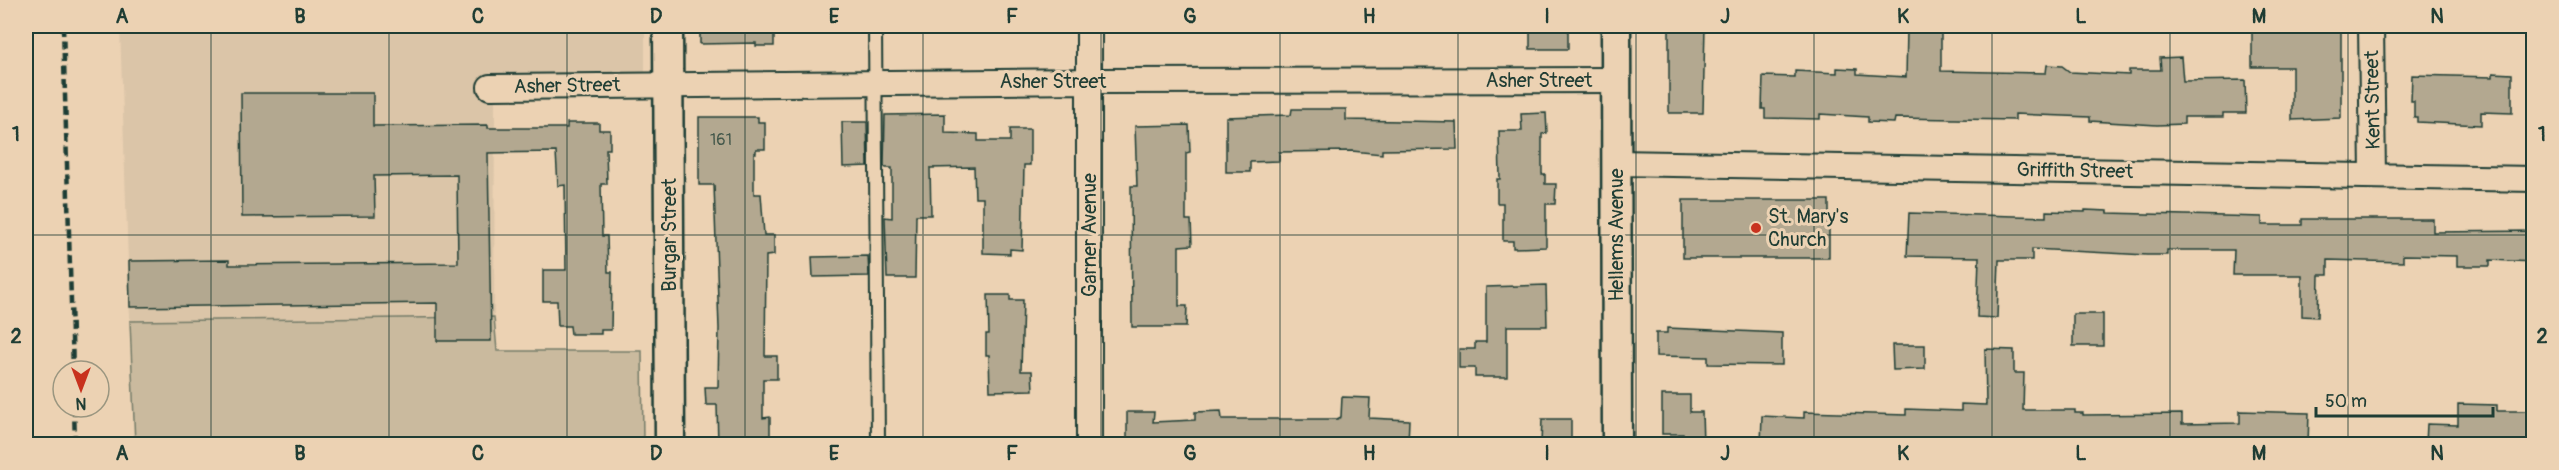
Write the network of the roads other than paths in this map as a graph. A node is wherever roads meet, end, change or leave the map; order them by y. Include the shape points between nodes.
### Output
1 (668, 26) edge
2 (875, 26) edge
3 (1089, 26) edge
4 (1616, 26) edge
5 (2371, 26) edge
6 (1616, 80) junction
7 (1089, 81) junction
8 (875, 83) junction
9 (669, 84) junction
10 (490, 87) dead end
11 (1616, 164) junction
12 (2373, 175) junction
13 (2534, 179) edge
14 (670, 444) edge
15 (878, 444) edge
16 (1089, 444) edge
17 (1617, 444) edge

1 - 9 street, Burgar Street
2 - 8 lane
3 - 7 street, Garner Avenue
4 - 6 street, Hellems Avenue
5 - 12 street, Kent Street
6 - 7 street, Asher Street
6 - 11 street, Hellems Avenue
7 - 8 street, Asher Street
7 - 16 street, Garner Avenue
8 - 9 street, Asher Street
8 - 15 lane
9 - 10 street, Asher Street
9 - 14 street, Burgar Street
11 - 12 street, Griffith Street
11 - 17 street, Hellems Avenue
12 - 13 street, Griffith Street

